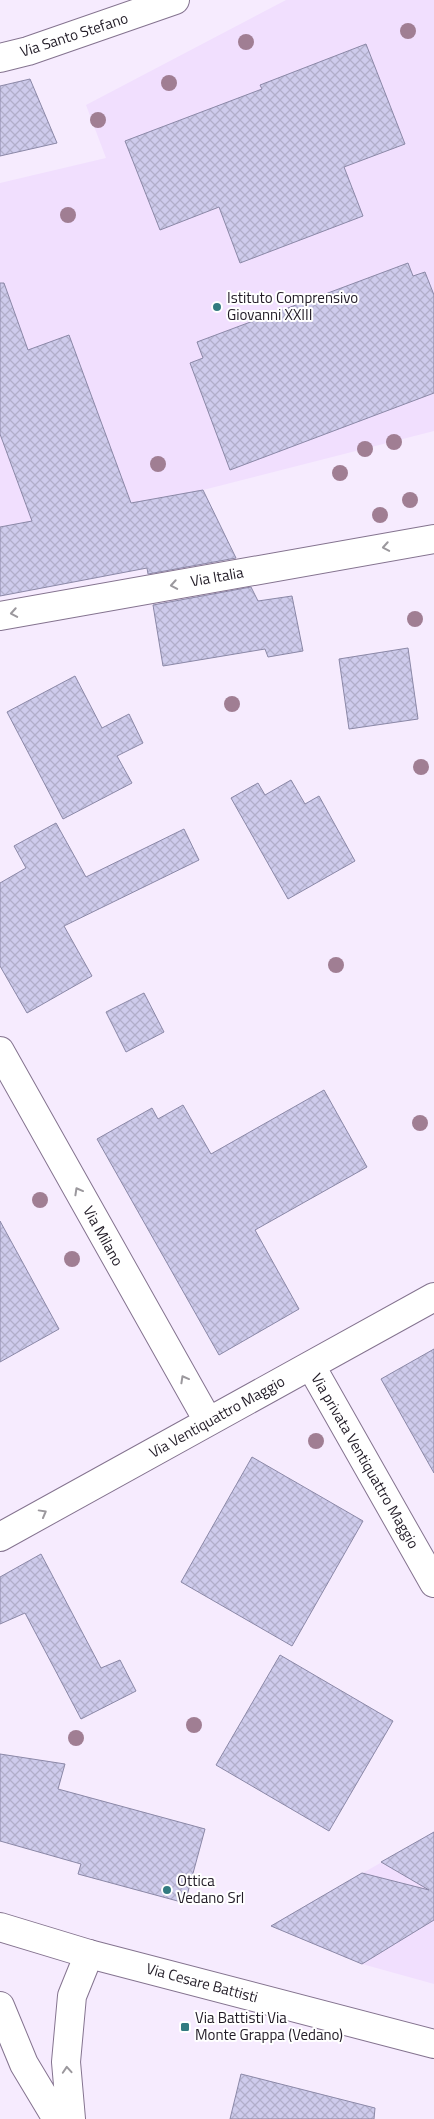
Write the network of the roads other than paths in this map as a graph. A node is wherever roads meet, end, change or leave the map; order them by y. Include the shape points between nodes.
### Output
1 (175, 0) edge
2 (0, 58) edge
3 (434, 539) edge
4 (0, 616) edge
5 (0, 1051) edge
6 (434, 1297) edge
7 (311, 1366) junction
8 (208, 1421) junction
9 (0, 1537) edge
10 (434, 1583) edge
11 (0, 1927) edge
12 (89, 1954) junction
13 (0, 2006) edge
14 (434, 2044) edge
15 (57, 2119) edge
16 (71, 2119) edge

1 - 2 street, Via Santo Stefano
3 -> 4 street, Via Italia
8 -> 5 street, Via Milano
6 - 7 street, Via Ventiquattro Maggio
7 - 8 street, Via Ventiquattro Maggio
7 - 10 street, Via privata Ventiquattro Maggio
9 -> 8 street, Via Ventiquattro Maggio
11 - 12 street, Via Cesare Battisti
12 - 14 street, Via Cesare Battisti
16 -> 12 street via 66,2062 72,1996
13 - 15 street via 24,2064

